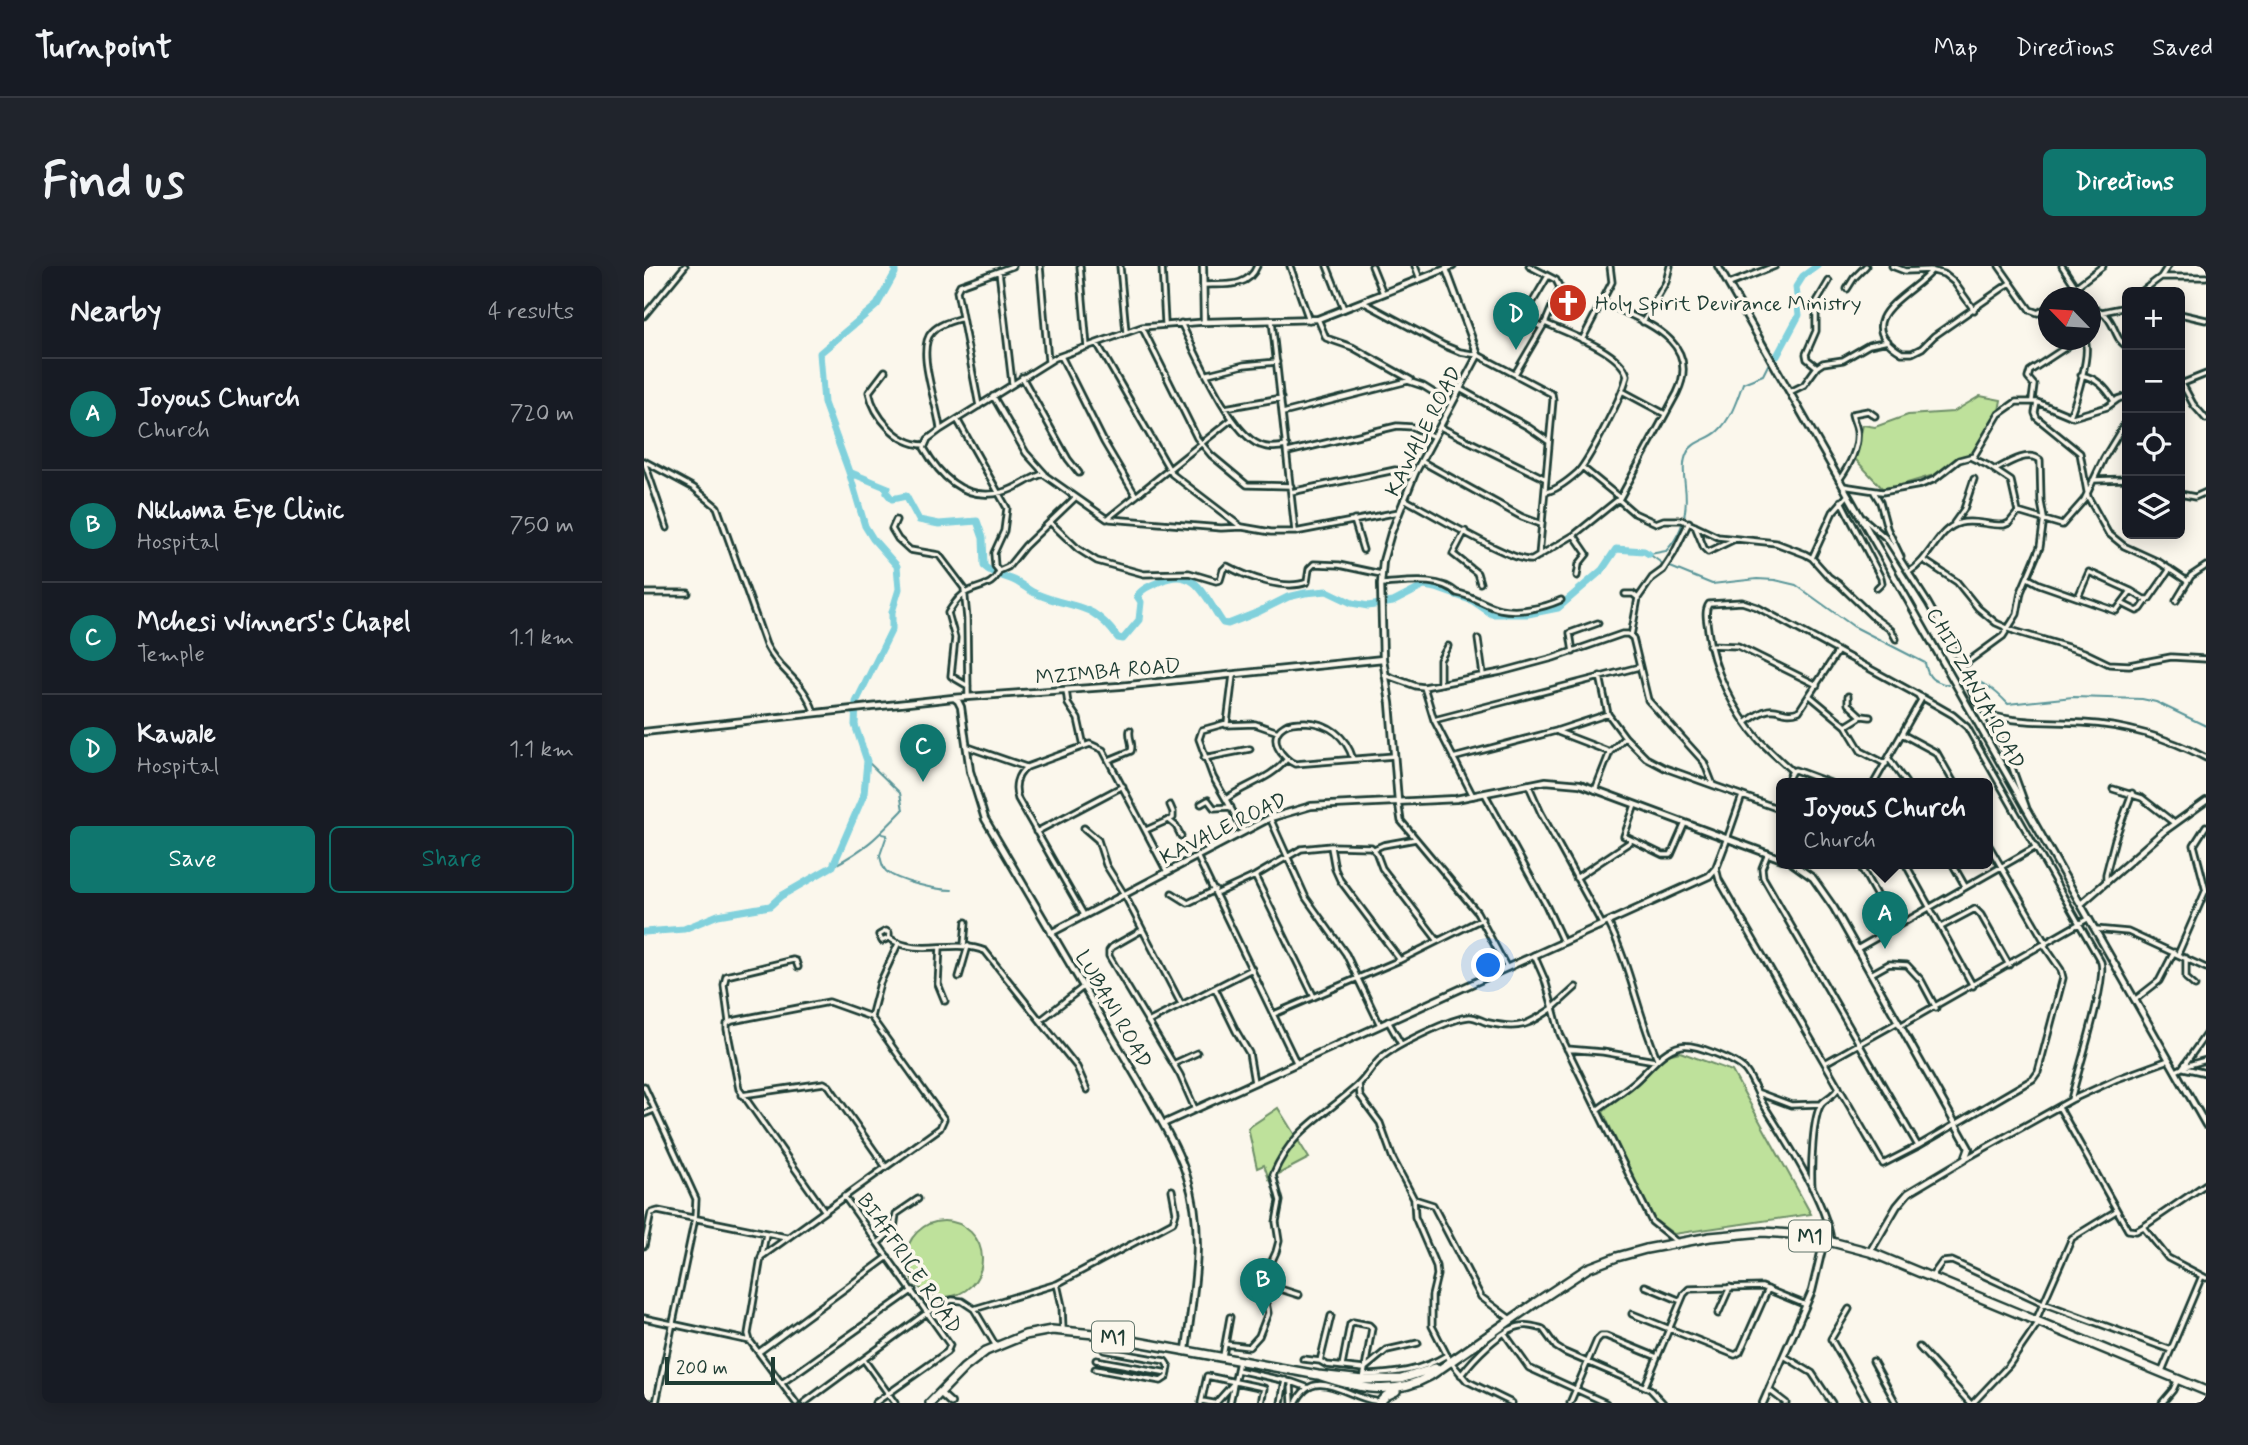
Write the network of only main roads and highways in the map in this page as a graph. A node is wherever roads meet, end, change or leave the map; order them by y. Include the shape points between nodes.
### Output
1 (1448, 1359) junction
2 (1318, 1374) junction
3 (1416, 1383) junction
4 (1368, 1388) junction
5 (2206, 1391) edge
6 (1376, 1402) edge
7 (930, 1403) edge

1 - 2 highway, M1 via 1416,1375 1380,1380
1 - 3 highway, M1
1 - 5 highway, M1 via 1588,1268 1617,1257 1710,1237 1786,1233 1870,1252
2 - 4 highway, M1
2 - 7 highway, M1 via 1063,1330 1031,1333 996,1346 975,1358
3 - 4 highway, M1
3 - 6 highway, M1
4 - 6 highway

